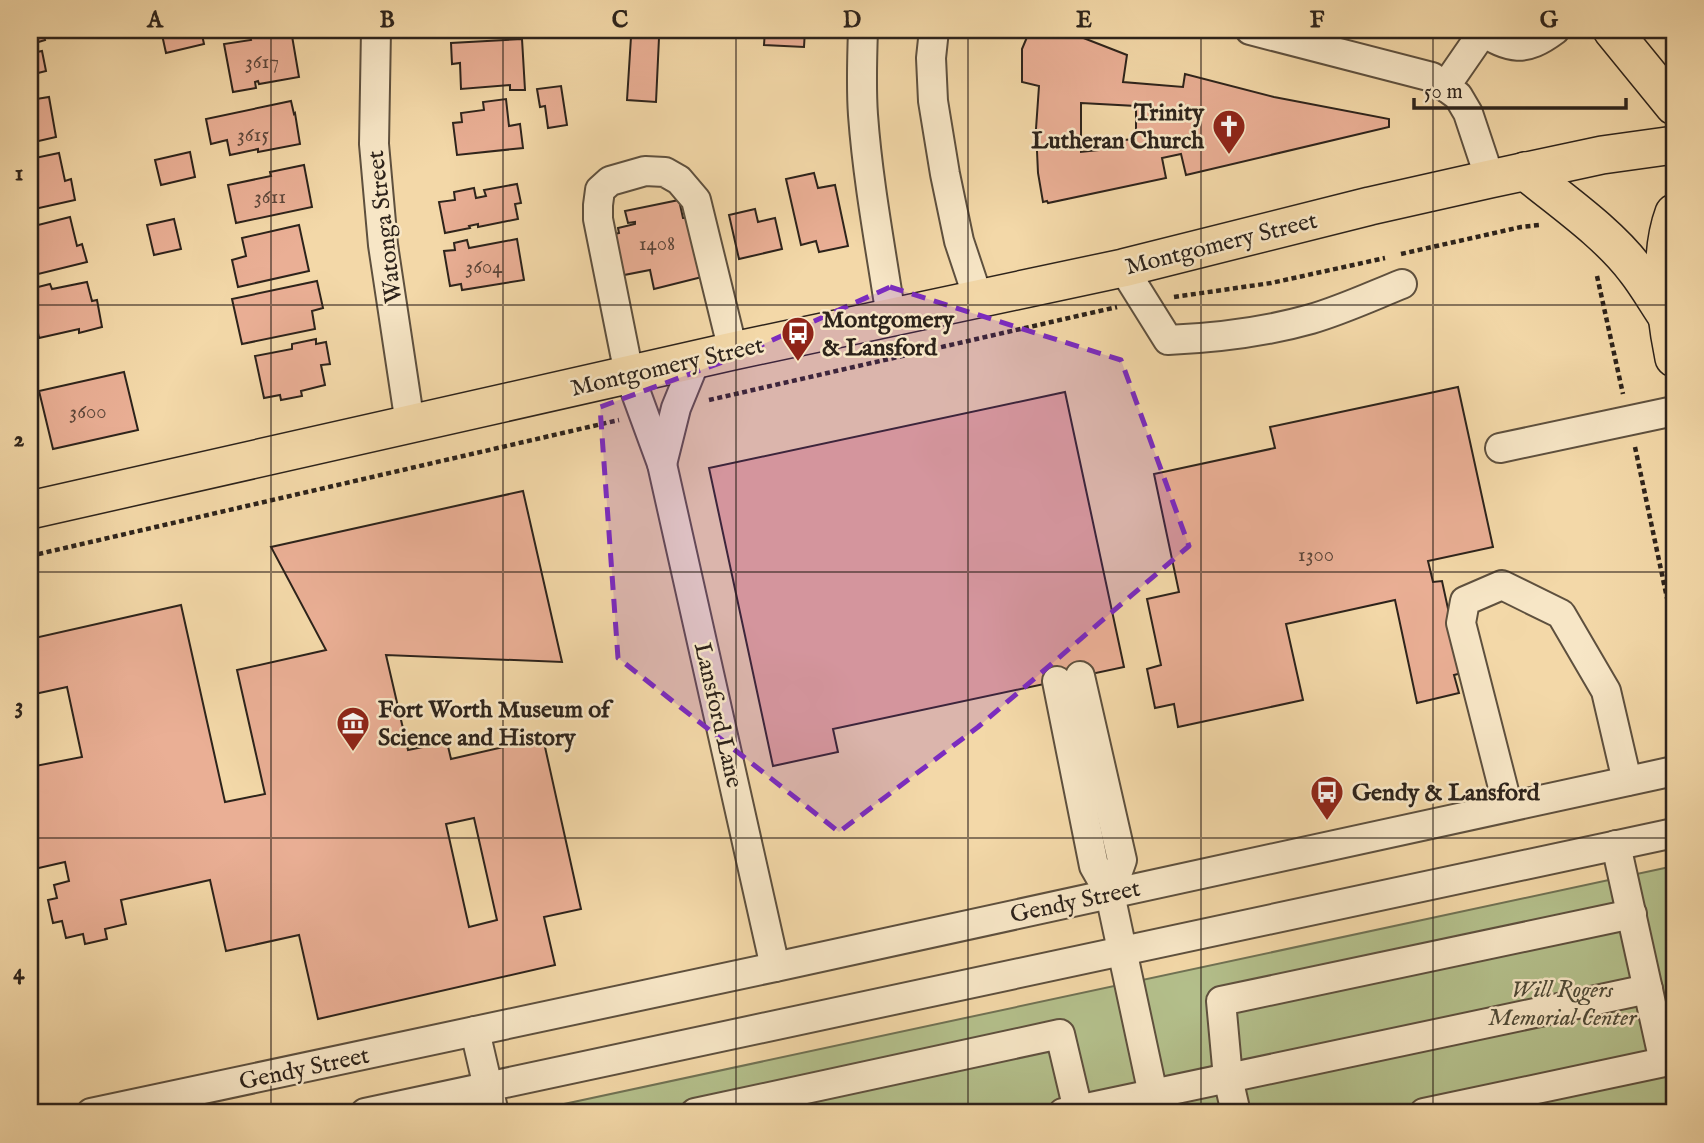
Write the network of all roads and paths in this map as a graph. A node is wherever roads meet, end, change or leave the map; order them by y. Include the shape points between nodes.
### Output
1 (376, 30) edge
2 (863, 30) edge
3 (934, 30) edge
4 (1250, 30) edge
5 (1555, 30) edge
6 (1612, 30) edge
7 (1481, 31) edge
8 (1528, 38) edge
9 (1445, 86) junction
10 (1674, 106) edge
11 (1674, 145) edge
12 (1525, 172) junction
13 (1489, 179) junction
14 (1674, 213) edge
15 (1549, 223) dead end
16 (1123, 268) junction
17 (1402, 284) dead end
18 (978, 298) junction
19 (1144, 301) junction
20 (891, 317) junction
21 (1668, 318) junction
22 (733, 351) junction
23 (1674, 358) edge
24 (696, 359) junction
25 (629, 374) junction
26 (676, 408) junction
27 (1674, 411) edge
28 (645, 415) junction
29 (410, 424) junction
30 (1500, 448) dead end
31 (662, 464) junction
32 (30, 510) edge
33 (30, 556) edge
34 (1068, 678) dead end
35 (1674, 771) edge
36 (1627, 781) junction
37 (1508, 807) junction
38 (1674, 833) edge
39 (1616, 845) junction
40 (1110, 894) junction
41 (1632, 914) junction
42 (1123, 951) junction
43 (775, 967) junction
44 (1648, 989) junction
45 (475, 1031) junction
46 (1228, 1078) junction
47 (488, 1086) junction
48 (1155, 1104) edge
49 (140, 1108) edge
50 (1070, 1112) edge
51 (91, 1113) edge
52 (365, 1113) edge
53 (494, 1113) edge
54 (695, 1113) edge
55 (1236, 1113) edge
56 (1424, 1113) edge

1 - 29 street, Watonga Street via 374,144 383,245
2 - 20 street via 863,118
3 - 18 street via 933,101 959,241
4 - 9 street via 1432,76
5 - 8 street via 1538,41
6 - 10 main road
7 - 8 street via 1505,44
7 - 9 street
9 - 13 street via 1468,113
11 - 12 main road, Montgomery Street
12 - 13 main road, Montgomery Street
12 - 21 main road via 1590,223 1634,267
13 - 16 main road, Montgomery Street
14 - 21 main road via 1667,241
15 - 19 path via 1271,284
16 - 18 main road, Montgomery Street
16 - 19 street
17 - 19 street via 1309,320 1207,339 1168,340
18 - 20 main road, Montgomery Street
19 - 26 path
20 - 22 main road, Montgomery Street
21 - 23 main road
22 - 24 main road, Montgomery Street
22 - 25 street, Lansford Lane via 696,200 665,172 645,171 610,181 600,190 598,205
24 - 25 main road, Montgomery Street
24 - 26 street, Lansford Lane
25 - 28 street, Lansford Lane
25 - 29 main road, Montgomery Street
26 - 31 street, Lansford Lane
27 - 30 street
28 - 31 street, Lansford Lane
28 - 33 path
29 - 32 main road, Montgomery Street
31 - 43 street, Lansford Lane
34 - 40 street via 1122,860
35 - 36 street, Gendy Street
36 - 37 street, Gendy Street
36 - 37 street via 1606,691 1561,614 1502,585 1465,601 1461,623
37 - 40 street, Gendy Street
38 - 39 street
39 - 41 street
39 - 42 street
40 - 42 street
40 - 43 street, Gendy Street
41 - 44 street
41 - 46 street via 1221,1001
42 - 47 street
42 - 48 street
43 - 45 street, Gendy Street
44 - 46 street
44 - 56 street via 1664,1062
45 - 47 street
45 - 49 street, Gendy Street
46 - 48 street
46 - 55 street
47 - 52 street
47 - 53 street
48 - 50 street
49 - 51 street, Gendy Street
50 - 54 street via 1060,1034

